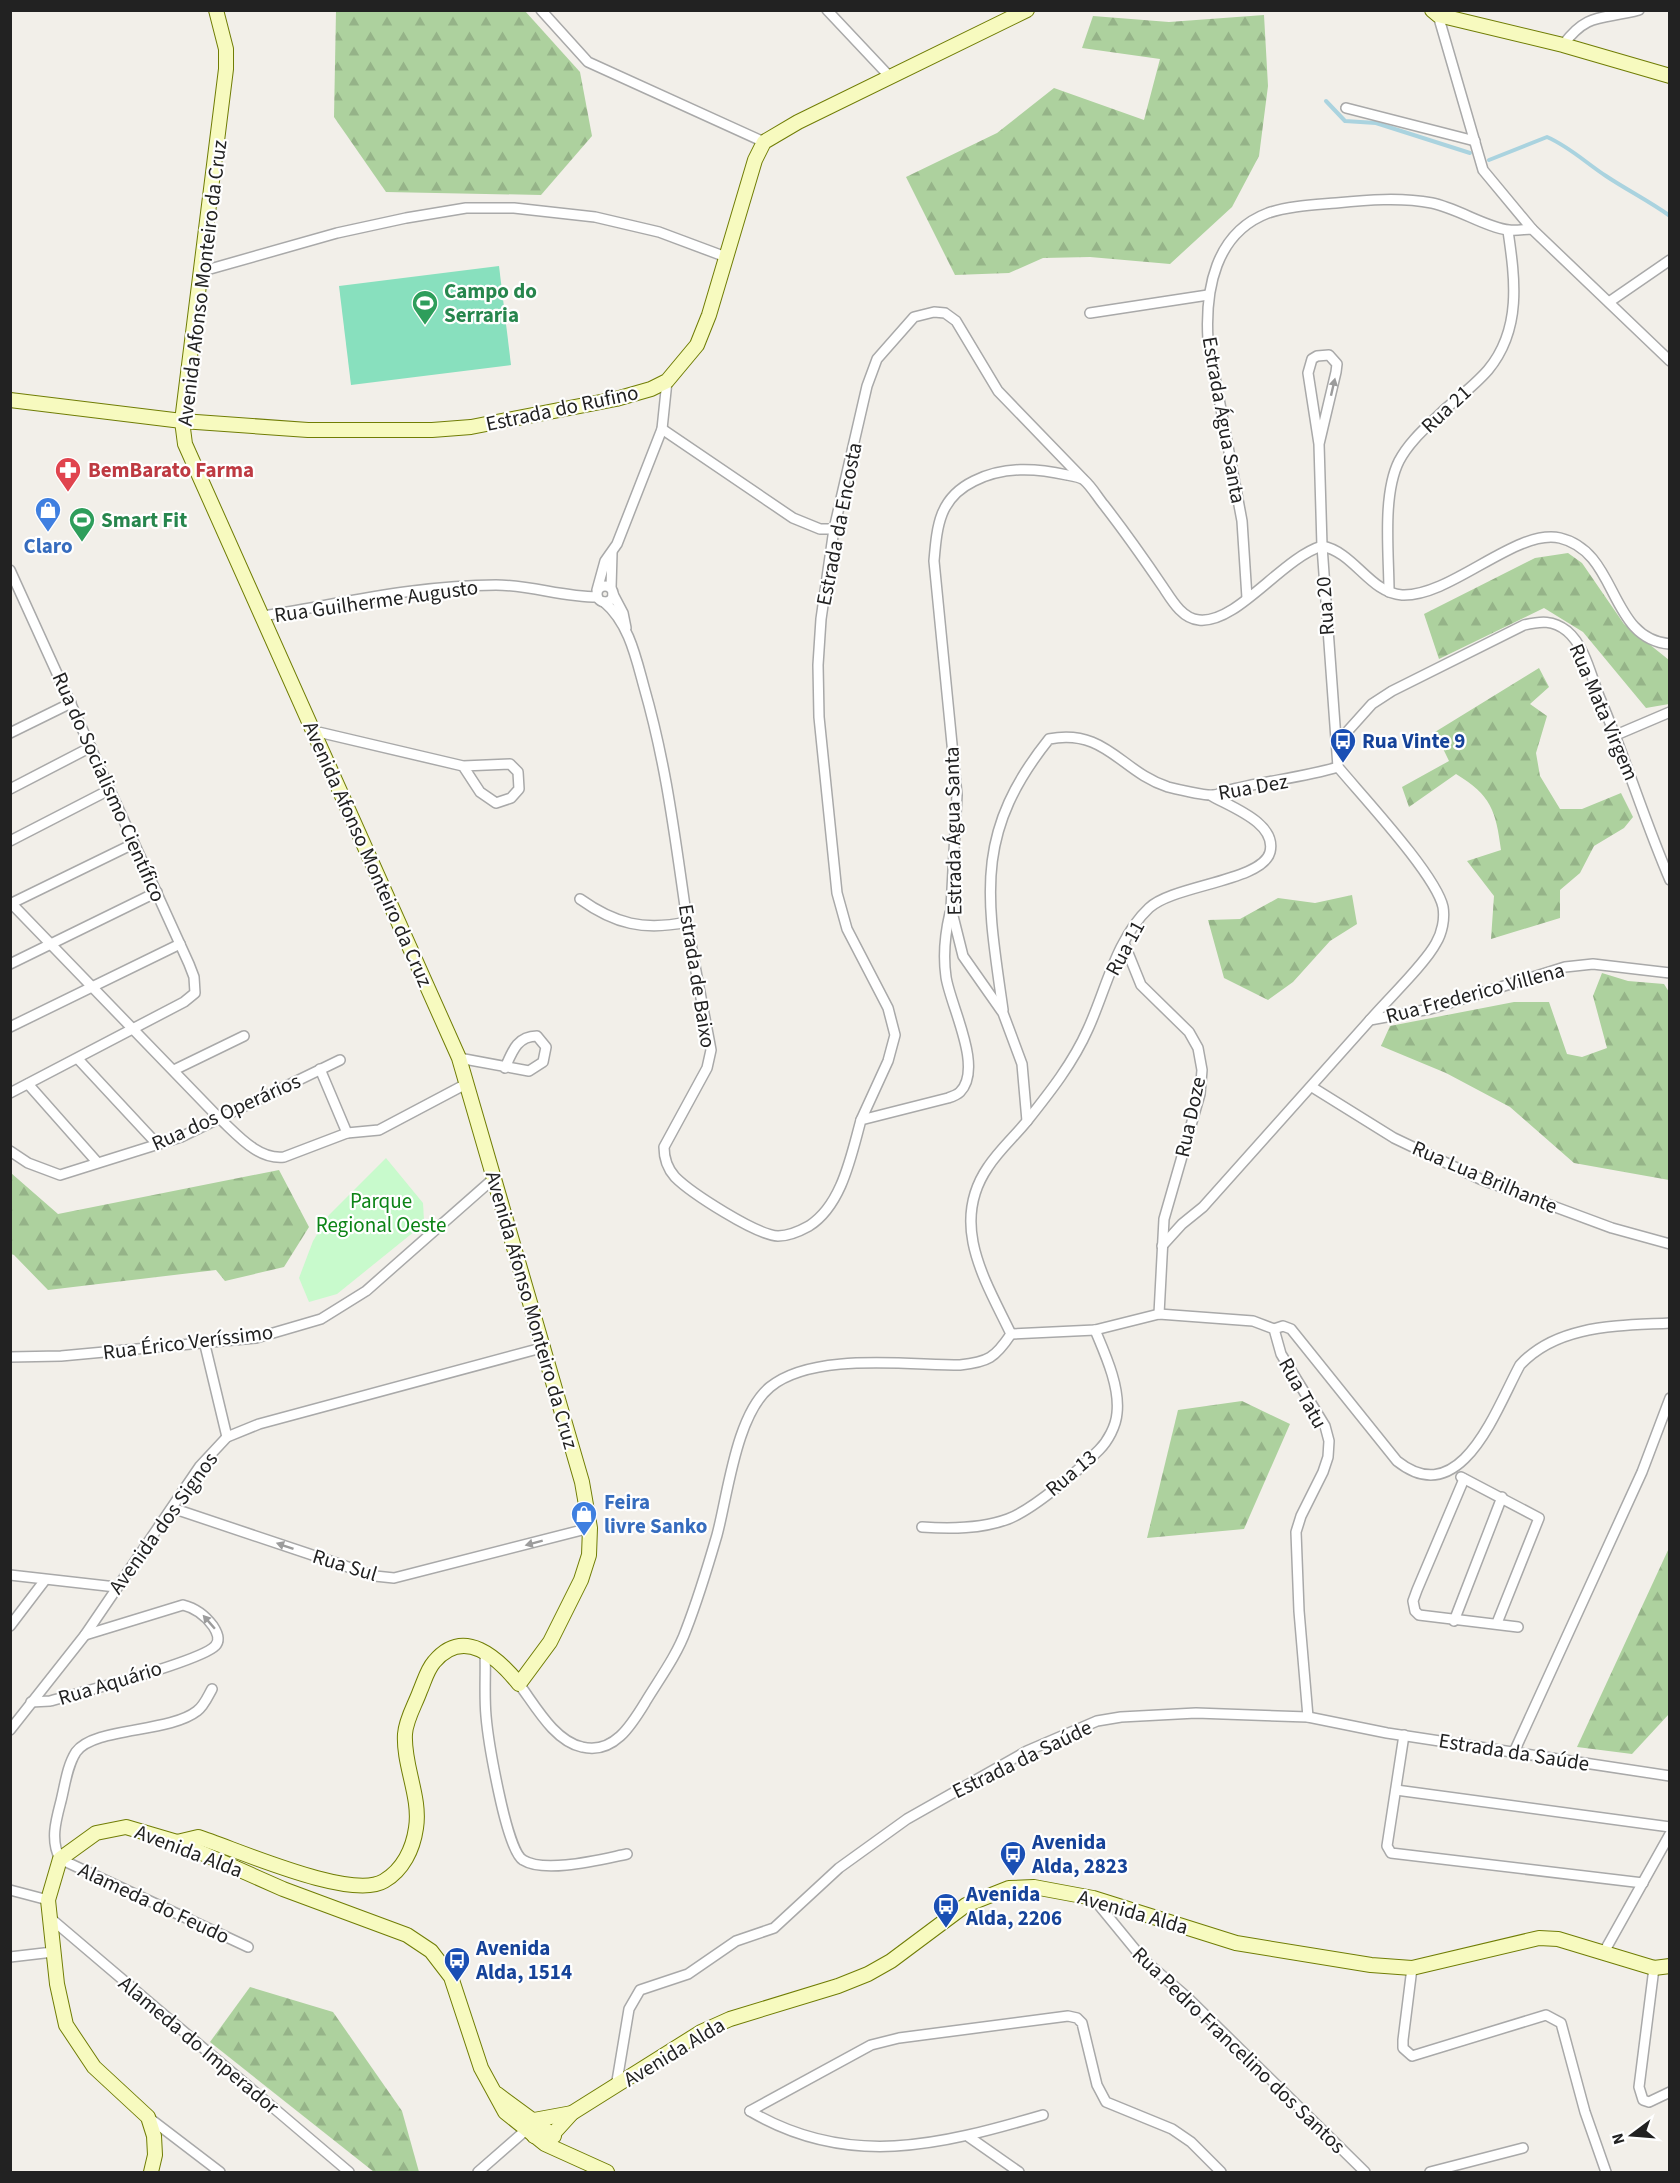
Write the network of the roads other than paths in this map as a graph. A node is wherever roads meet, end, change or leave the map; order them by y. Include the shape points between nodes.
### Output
1 (216, 10) edge
2 (541, 10) edge
3 (827, 10) edge
4 (1027, 10) edge
5 (1639, 10) edge
6 (1435, 13) edge
7 (1563, 45) junction
8 (1670, 76) edge
9 (891, 78) junction
10 (1346, 108) dead end
11 (1475, 141) junction
12 (764, 142) junction
13 (1532, 229) junction
14 (1508, 231) junction
15 (726, 257) junction
16 (1670, 261) edge
17 (203, 271) junction
18 (1208, 295) junction
19 (1609, 302) junction
20 (1090, 312) dead end
21 (1670, 361) edge
22 (667, 381) junction
23 (10, 400) edge
24 (182, 421) junction
25 (662, 429) junction
26 (1319, 444) junction
27 (1083, 479) junction
28 (834, 529) junction
29 (1322, 546) junction
30 (612, 553) junction
31 (10, 570) edge
32 (612, 591) junction
33 (1389, 592) junction
34 (599, 596) junction
35 (1247, 598) junction
36 (262, 616) junction
37 (627, 634) junction
38 (1670, 644) edge
39 (71, 703) junction
40 (1670, 712) edge
41 (314, 731) junction
42 (10, 734) edge
43 (1616, 735) junction
44 (1337, 743) junction
45 (91, 747) junction
46 (463, 766) junction
47 (1338, 767) junction
48 (10, 789) edge
49 (109, 790) junction
50 (1212, 796) junction
51 (10, 841) edge
52 (133, 844) junction
53 (1670, 879) edge
54 (157, 892) junction
55 (580, 899) dead end
56 (11, 903) edge
57 (951, 908) junction
58 (687, 922) junction
59 (51, 943) junction
60 (1124, 943) junction
61 (180, 944) junction
62 (10, 964) edge
63 (1670, 973) edge
64 (93, 986) junction
65 (1003, 1013) junction
66 (1370, 1020) junction
67 (10, 1027) edge
68 (133, 1028) junction
69 (244, 1036) dead end
70 (459, 1058) junction
71 (78, 1059) junction
72 (340, 1060) dead end
73 (505, 1068) junction
74 (320, 1069) junction
75 (174, 1070) junction
76 (28, 1084) junction
77 (466, 1084) junction
78 (1312, 1087) junction
79 (10, 1093) edge
80 (218, 1117) junction
81 (861, 1120) junction
82 (1027, 1121) junction
83 (347, 1133) junction
84 (158, 1145) junction
85 (10, 1151) edge
86 (97, 1162) junction
87 (493, 1179) junction
88 (1670, 1244) edge
89 (1162, 1245) junction
90 (1159, 1314) junction
91 (1670, 1323) edge
92 (1274, 1329) junction
93 (1095, 1330) junction
94 (1011, 1334) junction
95 (204, 1341) junction
96 (545, 1347) junction
97 (10, 1357) edge
98 (1670, 1398) edge
99 (227, 1437) junction
100 (1452, 1471) junction
101 (1464, 1479) junction
102 (1502, 1497) junction
103 (172, 1508) junction
104 (922, 1527) dead end
105 (590, 1528) junction
106 (10, 1575) edge
107 (45, 1580) junction
108 (116, 1587) junction
109 (1454, 1621) junction
110 (1497, 1623) junction
111 (10, 1626) edge
112 (1518, 1627) dead end
113 (85, 1635) junction
114 (485, 1651) junction
115 (519, 1684) junction
116 (212, 1689) dead end
117 (31, 1702) junction
118 (1308, 1717) junction
119 (10, 1730) edge
120 (1404, 1735) junction
121 (1514, 1752) junction
122 (1670, 1776) edge
123 (1396, 1790) junction
124 (1670, 1827) edge
125 (1670, 1834) edge
126 (177, 1842) junction
127 (627, 1854) dead end
128 (60, 1859) junction
129 (1643, 1883) junction
130 (10, 1890) edge
131 (1092, 1898) junction
132 (48, 1900) junction
133 (49, 1917) junction
134 (248, 1947) dead end
135 (53, 1952) junction
136 (1604, 1952) junction
137 (10, 1958) edge
138 (1670, 1966) edge
139 (1412, 1968) junction
140 (1654, 1968) junction
141 (616, 2087) junction
142 (1670, 2092) edge
143 (572, 2113) junction
144 (1043, 2115) dead end
145 (148, 2116) junction
146 (531, 2129) junction
147 (553, 2134) junction
148 (969, 2137) junction
149 (1523, 2148) dead end
150 (572, 2155) junction
151 (151, 2172) edge
152 (219, 2172) edge
153 (349, 2172) edge
154 (478, 2172) edge
155 (607, 2172) edge
156 (1019, 2172) edge
157 (1221, 2172) edge
158 (1365, 2172) edge
159 (1430, 2172) edge
160 (1606, 2172) edge

1 - 17 street, Avenida Afonso Monteiro da Cruz via 224,39 226,69
2 - 12 street via 588,62
3 - 9 street
4 - 9 street
5 - 7 street via 1587,21 1575,28
6 - 7 street
6 - 11 street
7 - 8 street
9 - 12 street
10 - 11 street
11 - 13 street via 1483,170
12 - 15 street, Estrada do Rufino
13 - 14 street, Estrada Água Santa
13 - 19 street
14 - 18 street, Estrada Água Santa via 1443,206 1410,200 1291,207 1250,221 1232,236 1223,250
14 - 33 street, Rua 21 via 1515,289 1513,316 1505,342 1488,370 1413,439 1399,462 1392,487
15 - 17 street via 659,232 596,217 514,208 466,208 337,233
15 - 22 street, Estrada do Rufino via 697,345
16 - 19 street
17 - 24 street, Avenida Afonso Monteiro da Cruz
18 - 20 street
18 - 35 street, Estrada Água Santa via 1208,340 1242,521
19 - 21 street
22 - 24 street, Estrada do Rufino via 616,399 462,428 308,430
22 - 25 street, Estrada de Baixo
23 - 24 street, Estrada do Rufino
24 - 36 street, Avenida Afonso Monteiro da Cruz via 194,470
25 - 28 street via 785,514 806,525
25 - 30 street, Estrada de Baixo
26 -> 26 street, Rua 20 via 1336,372 1329,354 1312,359 1308,373
26 - 29 street, Rua 20
27 - 28 street, Estrada da Encosta via 998,391 956,321 945,313 923,313 906,325 877,359 867,386
27 - 35 street via 1186,615 1197,620 1211,619
27 - 57 street, Estrada Água Santa via 1037,468 995,473 956,491 942,508 934,561 957,795
28 - 81 street, Estrada da Encosta via 818,665 819,717 837,893 847,929 888,1008 895,1035 888,1061
29 - 33 street via 1343,554
29 - 35 street via 1297,558
29 - 44 street, Rua 20
30 - 32 street, Estrada de Baixo
30 - 34 street, Estrada de Baixo via 605,561
31 - 39 street, Rua do Socialismo Científico
32 - 34 street via 610,600
32 - 34 street, Rua Guilherme Augusto via 602,586
32 - 37 street, Estrada de Baixo via 623,613
33 - 38 street via 1402,595 1434,588 1532,542 1561,538 1596,561 1629,622 1643,636 1656,643
34 - 36 street, Rua Guilherme Augusto via 571,597 499,585 457,586
34 - 37 street, Estrada de Baixo
36 - 41 street, Avenida Afonso Monteiro da Cruz
37 - 58 street, Estrada de Baixo via 659,739 669,787
39 - 42 street
39 - 45 street, Rua do Socialismo Científico
40 - 43 street
41 - 46 street
41 - 70 street, Avenida Afonso Monteiro da Cruz
43 - 44 street, Rua Mata Virgem via 1581,651 1569,633 1556,623 1540,621 1524,625 1392,691 1372,704
43 - 53 street, Rua Mata Virgem
44 - 47 street, Rua 20
45 - 48 street
45 - 49 street, Rua do Socialismo Científico
46 - 46 street via 510,764 518,772 519,789 511,798 496,803 480,792
47 - 50 street, Rua Dez
47 - 66 street via 1425,873 1444,910 1436,945
49 - 51 street
49 - 52 street, Rua do Socialismo Científico
50 - 60 street, Rua 11 via 1268,832 1270,851 1266,861 1252,870 1150,906
50 - 65 street, Rua Dez via 1156,782 1097,743 1081,737 1049,739 1001,819 991,861 989,904
52 - 54 street, Rua do Socialismo Científico
52 - 56 street
54 - 59 street
54 - 61 street, Rua do Socialismo Científico
55 - 58 street via 600,915 643,927
56 - 59 street
57 - 65 street, Estrada Água Santa via 963,956
57 - 81 street via 945,934 945,974 966,1046 967,1080 960,1093 948,1098
58 - 81 street, Estrada de Baixo via 710,1060 664,1147 664,1158 674,1176 741,1223 778,1236 794,1233 820,1216 834,1197 847,1171
59 - 62 street
59 - 64 street
60 - 82 street, Rua 11 via 1087,1030 1061,1077
60 - 89 street, Rua Doze via 1141,985 1189,1032 1198,1048 1202,1070 1200,1094 1164,1219
61 - 64 street
61 - 68 street, Rua do Socialismo Científico via 196,986 195,993
63 - 66 street, Rua Frederico Villena via 1601,964 1565,967 1430,1010
64 - 67 street
64 - 68 street
65 - 82 street, Estrada Água Santa via 1022,1064
66 - 78 street, Rua Frederico Villena
68 - 71 street
68 - 75 street
69 - 75 street
70 - 73 street
70 - 77 street, Avenida Afonso Monteiro da Cruz
71 - 76 street
71 - 84 street
72 - 74 street, Rua dos Operários
73 - 73 street via 537,1068 543,1062 543,1040 537,1035 524,1037 514,1047
74 - 80 street, Rua dos Operários
74 - 83 street
75 - 80 street
76 - 79 street
76 - 86 street
77 - 83 street via 379,1130
77 - 87 street, Avenida Afonso Monteiro da Cruz
78 - 88 street, Rua Lua Brilhante via 1394,1138 1480,1179 1612,1228
78 - 89 street, Rua Frederico Villena via 1203,1207
80 - 83 street via 250,1146 273,1158
80 - 84 street, Rua dos Operários
82 - 94 street via 988,1167 975,1192 970,1215 970,1240 978,1265
84 - 86 street, Rua dos Operários
85 - 86 street, Rua dos Operários via 60,1175
87 - 95 street, Rua Érico Veríssimo via 366,1291 321,1319 256,1338
87 - 96 street, Avenida Afonso Monteiro da Cruz
89 - 90 street, Rua Doze
90 - 92 street via 1253,1321
90 - 93 street
91 - 100 street via 1597,1328 1570,1334 1531,1354 1520,1365 1474,1448
92 - 100 street via 1291,1329 1396,1461 1410,1472 1424,1476
92 - 118 street, Rua Tatu via 1281,1354 1325,1426 1329,1441 1323,1472 1296,1532
93 - 94 street
93 - 104 street, Rua 13 via 1107,1360 1118,1413 1112,1432 1100,1449 1009,1519 957,1529
94 - 115 street via 998,1352 978,1363 810,1367 786,1376 768,1389 754,1407 744,1431 717,1536 686,1632 639,1713 611,1744 596,1749 566,1740
95 - 97 street, Rua Érico Veríssimo via 61,1356
95 - 99 street
96 - 99 street, Avenida dos Signos via 259,1424
96 - 105 street, Avenida Afonso Monteiro da Cruz via 582,1482
98 - 121 street via 1642,1472
99 - 103 street, Avenida dos Signos via 200,1466
100 - 101 street
101 - 102 street
101 - 109 street via 1413,1601 1419,1615
102 - 109 street
102 - 110 street via 1536,1515 1539,1523
105 -> 103 street, Rua Sul via 394,1578 375,1576
103 - 108 street, Avenida dos Signos
105 - 115 street, Avenida Afonso Monteiro da Cruz via 589,1556 572,1602 535,1666
106 - 107 street
107 - 108 street
107 - 111 street
108 - 113 street, Avenida dos Signos
109 - 110 street
110 - 112 street
113 - 117 street, Avenida dos Signos
117 -> 113 street, Rua Aquário via 58,1699 187,1659 210,1650 218,1640 205,1617 183,1605
114 - 115 street
114 - 126 street via 455,1648 441,1655 429,1672 405,1733 417,1826 412,1847 400,1867 384,1882 366,1887 324,1881 198,1837
114 - 127 street via 489,1746 516,1852 522,1860 540,1866
116 - 128 street via 201,1707 184,1719 98,1739 79,1749 55,1823 55,1849
117 - 119 street, Avenida dos Signos
118 - 120 street, Estrada da Saúde
118 - 141 street, Estrada da Saúde via 1196,1713 1121,1717 1097,1721 1061,1735 1009,1761 876,1839 774,1928 736,1941 688,1974 640,1990 629,2008
120 - 121 street, Estrada da Saúde
120 - 123 street
121 - 122 street, Estrada da Saúde
123 - 124 street
123 - 129 street via 1387,1846 1391,1853
125 - 129 street
126 - 128 street, Avenida Alda via 126,1827 96,1833
126 - 146 street, Avenida Alda via 283,1889 407,1935 431,1951 451,1977 482,2068 505,2112
128 - 132 street
128 - 134 street, Alameda do Feudo
129 - 136 street
130 - 132 street
131 - 139 street, Avenida Alda via 1236,1943 1361,1964
131 - 141 street, Avenida Alda via 1034,1887 1009,1888 987,1895 868,1974 701,2032
131 - 158 street, Rua Pedro Francelino dos Santos via 1143,1959 1188,1998
132 - 133 street
133 - 135 street
133 - 153 street, Alameda do Imperador
135 - 137 street
135 - 145 street via 62,2013 73,2039 94,2067
136 - 139 street, Avenida Alda via 1558,1939 1539,1938
136 - 140 street, Avenida Alda
138 - 140 street, Avenida Alda
139 - 160 street via 1403,2048 1413,2056 1546,2015 1561,2023
140 - 142 street via 1640,2095 1648,2102
141 - 143 street, Avenida Alda
143 - 146 street, Avenida Alda
143 - 147 street, Avenida Alda
144 - 148 street
145 - 151 street via 154,2136
145 - 152 street
146 - 147 street, Avenida Alda
146 - 150 street, Avenida Alda via 560,2152
146 - 154 street
147 - 150 street, Avenida Alda
148 - 156 street
148 - 157 street via 875,2148 848,2147 775,2126 750,2111 871,2045 1068,2016 1082,2023 1097,2085 1106,2102 1172,2129
149 - 159 street
150 - 155 street

